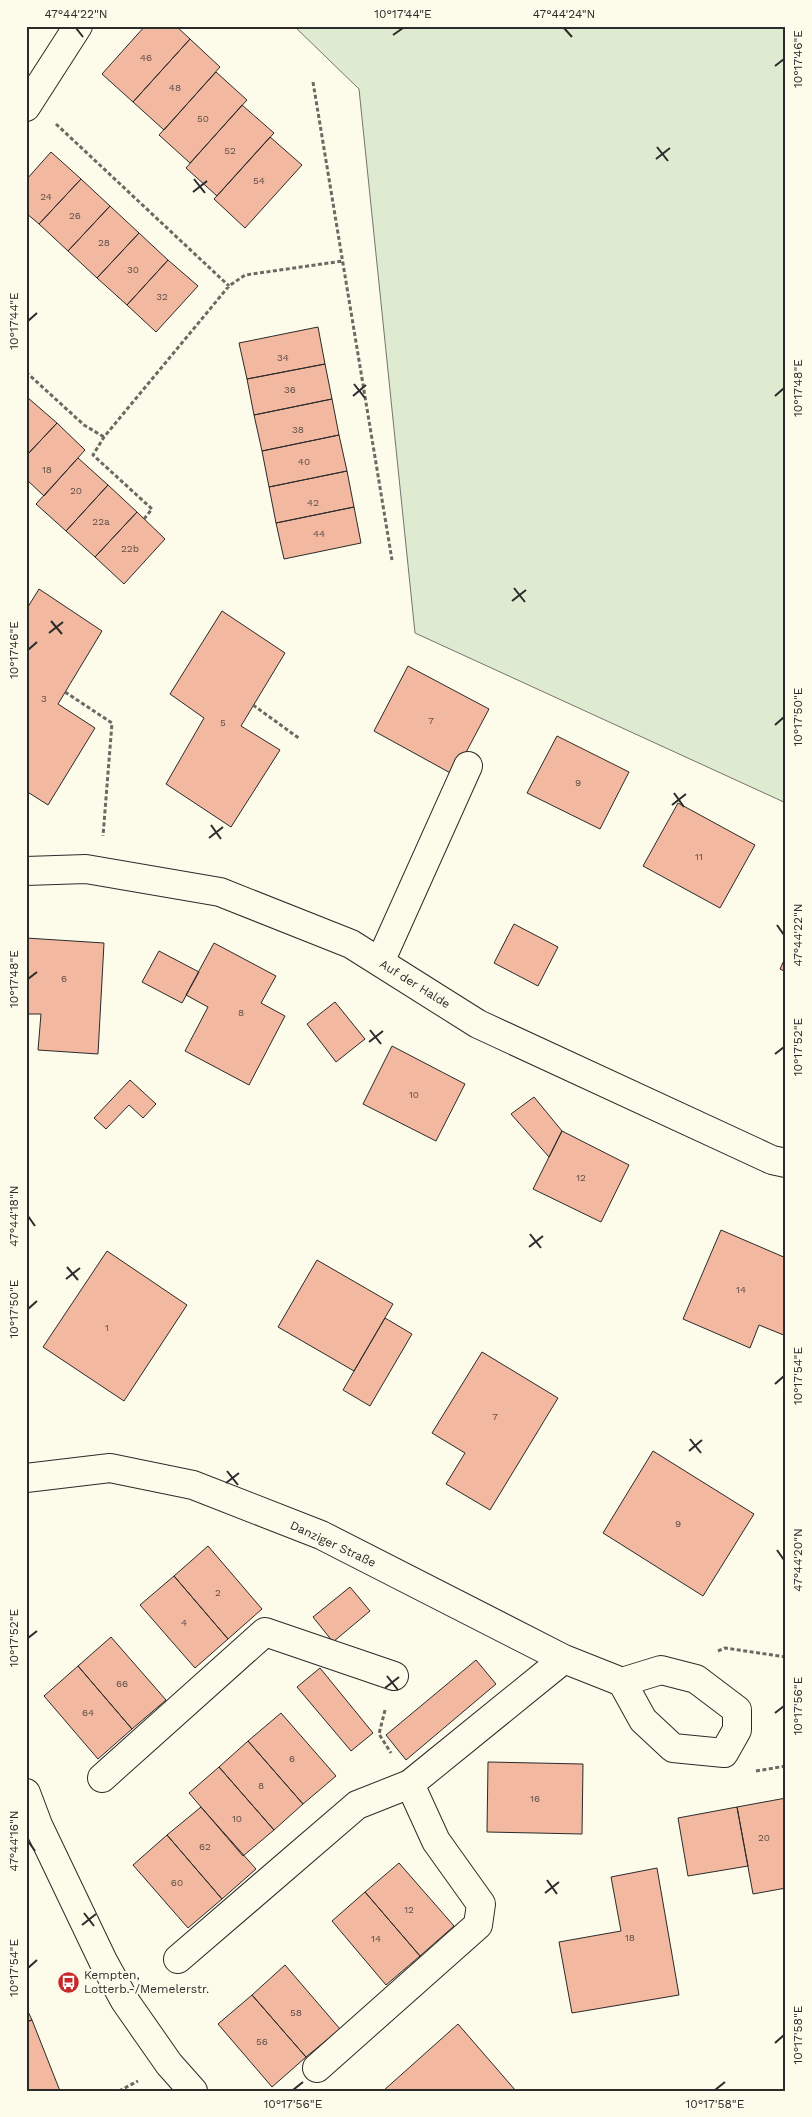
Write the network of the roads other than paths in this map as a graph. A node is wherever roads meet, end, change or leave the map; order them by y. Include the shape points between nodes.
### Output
1 (78, 26) edge
2 (28, 103) edge
3 (468, 766) dead end
4 (26, 871) edge
5 (380, 962) junction
6 (786, 1163) edge
7 (26, 1478) edge
8 (564, 1659) junction
9 (394, 1676) road end
10 (622, 1682) dead end
11 (102, 1778) dead end
12 (410, 1784) junction
13 (28, 1805) edge
14 (178, 1959) dead end
15 (317, 2068) dead end
16 (193, 2091) edge

1 - 2 street
3 - 5 street
4 - 5 street, Auf der Halde via 86,868 220,892 351,944
5 - 6 street, Auf der Halde via 478,1024 772,1160
7 - 8 street, Danziger Straße via 110,1468 193,1485 321,1535
8 - 10 street, Danziger Straße
8 - 12 street
9 - 11 street via 265,1632
12 - 14 street via 357,1806
12 - 15 street via 436,1841 481,1904 478,1925
13 - 16 street via 125,2001 169,2064

